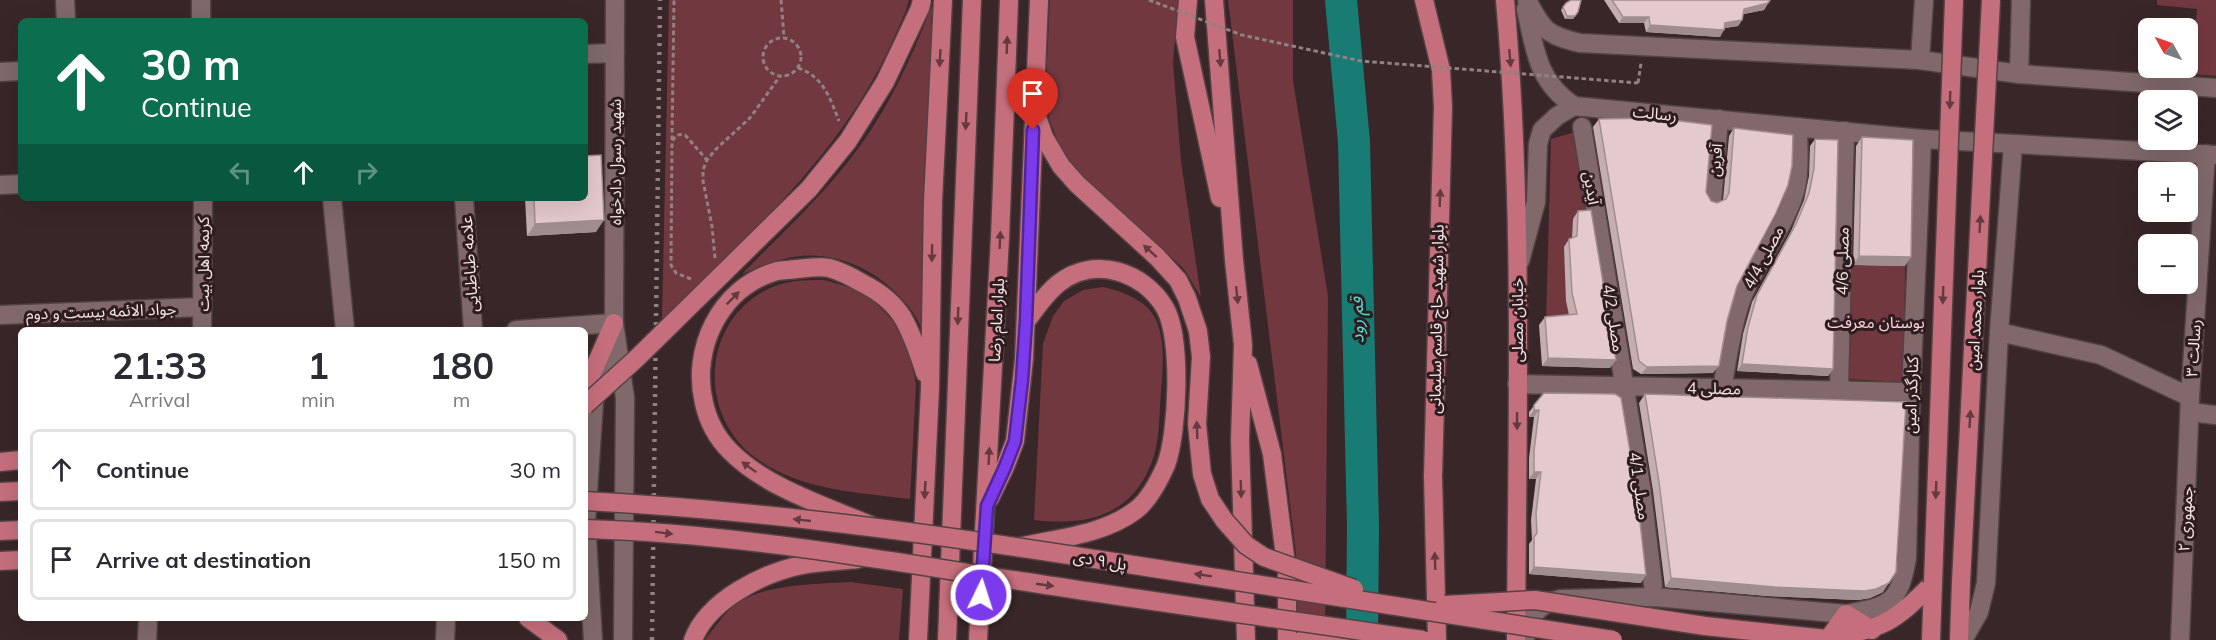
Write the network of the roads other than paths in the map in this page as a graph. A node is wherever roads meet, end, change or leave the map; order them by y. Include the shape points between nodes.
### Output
1 (65, 0) edge
2 (201, 0) edge
3 (615, 0) edge
4 (922, 0) edge
5 (943, 0) edge
6 (972, 0) edge
7 (1009, 0) edge
8 (1039, 0) edge
9 (1188, 0) edge
10 (1214, 0) edge
11 (1424, 0) edge
12 (1506, 0) edge
13 (1526, 0) edge
14 (1924, 0) edge
15 (1954, 0) edge
16 (1991, 0) edge
17 (2021, 0) edge
18 (66, 18) edge
19 (201, 18) edge
20 (615, 53) junction
21 (588, 54) edge
22 (1920, 60) junction
23 (18, 71) edge
24 (0, 72) edge
25 (2019, 74) junction
26 (2216, 88) edge
27 (1034, 106) junction
28 (1577, 106) junction
29 (1719, 119) junction
30 (1582, 127) dead end
31 (1798, 127) junction
32 (1845, 131) junction
33 (1922, 139) junction
34 (2013, 145) junction
35 (615, 154) junction
36 (2211, 154) edge
37 (595, 156) edge
38 (18, 184) edge
39 (0, 185) edge
40 (1712, 200) edge
41 (203, 201) edge
42 (332, 201) edge
43 (465, 201) edge
44 (1603, 250) joint
45 (1234, 260) junction
46 (1516, 274) junction
47 (202, 307) junction
48 (0, 315) edge
49 (1026, 321) junction
50 (614, 323) junction
51 (202, 327) edge
52 (345, 327) edge
53 (473, 327) edge
54 (558, 327) edge
55 (1999, 332) junction
56 (1243, 345) junction
57 (588, 382) edge
58 (1517, 384) junction
59 (1624, 386) junction
60 (930, 388) junction
61 (1722, 388) junction
62 (1839, 391) junction
63 (1911, 392) junction
64 (588, 403) edge
65 (2190, 405) junction
66 (2216, 415) edge
67 (18, 460) edge
68 (0, 462) edge
69 (18, 491) edge
70 (588, 491) edge
71 (0, 492) edge
72 (588, 501) edge
73 (987, 506) junction
74 (878, 528) junction
75 (588, 529) edge
76 (18, 530) edge
77 (0, 531) edge
78 (1018, 547) junction
79 (588, 555) edge
80 (876, 558) junction
81 (18, 560) edge
82 (0, 561) edge
83 (1933, 583) junction
84 (1653, 585) dead end
85 (1436, 597) junction
86 (1403, 605) junction
87 (1846, 614) junction
88 (148, 621) edge
89 (446, 621) edge
90 (532, 621) edge
91 (550, 621) edge
92 (1359, 630) junction
93 (1872, 630) junction
94 (1832, 639) edge
95 (147, 640) edge
96 (445, 640) edge
97 (558, 640) edge
98 (571, 640) edge
99 (593, 640) edge
100 (623, 640) edge
101 (693, 640) edge
102 (918, 640) edge
103 (947, 640) edge
104 (978, 640) edge
105 (1246, 640) edge
106 (1287, 640) edge
107 (1302, 640) edge
108 (1425, 640) edge
109 (1437, 640) edge
110 (1516, 640) edge
111 (1525, 640) edge
112 (1613, 640) edge
113 (1930, 640) edge
114 (1961, 640) edge
115 (2180, 640) edge

1 - 18 street
2 - 19 street
3 - 20 street, شهید رسول دادخواه
4 - 64 main road, bridge via 885,81 848,141 809,189
5 -> 60 main road via 933,201
6 -> 103 main road
73 -> 7 main road, بلوار امام رضا
8 - 27 main road
9 - 45 main road via 1185,37
10 -> 45 main road
85 -> 11 main road, بلوار شهید حاج قاسم سلیمانی via 1433,476 1443,107 1441,70
12 -> 46 main road, خیابان مصلی via 1512,77
13 - 22 street via 1541,26 1558,38 1580,43
13 - 28 street via 1537,62 1560,96
14 - 22 street
15 -> 83 main road, بلوار محمد امین, bridge
114 -> 16 main road, بلوار محمد امین, bridge
17 - 25 street
20 - 21 street
20 - 35 street, شهید رسول دادخواه
22 - 25 street
23 - 24 street
25 - 26 street
27 - 49 main road
86 -> 27 main road, bridge via 1264,557 1246,545 1224,520 1210,499 1202,474 1197,424 1201,357 1198,331 1187,298 1178,280 1157,257 1061,166 1044,137
28 - 29 street, رسالت
28 - 46 street via 1557,116 1542,130 1536,202
29 - 31 street, رسالت
29 - 40 street, آفرین
30 - 44 street, آیدین
31 - 32 street, رسالت
31 - 61 street, مصلی 4/4 via 1797,182 1791,203 1742,297
32 - 33 street, رسالت
32 - 62 street, مصلی 4/6
33 - 34 street, رسالت
33 - 63 street, کنارگذر امین
34 - 36 street
34 - 55 street
35 - 37 street
35 - 50 street, شهید رسول دادخواه
36 - 65 street, رسالت ۳
38 - 39 street
41 - 47 street, کریمه اهل بیت
42 - 52 street
43 - 53 street, علامه طباطبایی
44 - 59 street, مصلی 4/2
45 -> 56 main road
46 - 58 main road, خیابان مصلی
47 - 48 street, جواد الائمه بیست و دوم
47 - 51 street, کریمه اهل بیت
49 - 73 main road via 1015,441
49 - 78 main road via 1061,281 1094,269 1112,269 1149,287 1165,309 1174,334 1176,356 1172,440 1153,491 1138,509 1115,524
50 - 54 street
50 - 57 main road
50 - 70 street, شهید رسول دادخواه via 594,402
50 - 100 street, شهید رسول دادخواه via 625,398
55 - 65 street via 2101,355
55 - 114 street via 1986,583 1979,612
56 -> 105 main road via 1240,440
56 - 106 main road via 1272,454 1287,572
58 - 59 street, مصلی 4
58 -> 110 main road, خیابان مصلی
59 - 61 street, مصلی 4
59 - 84 street, مصلی 4/1
74 -> 60 main road via 789,491 729,451 715,432 699,385 707,337 732,298 750,283 775,272 827,268 852,277 892,304 916,346
60 -> 102 main road
61 - 62 street, مصلی 4
62 - 63 street, مصلی 4
63 - 87 street, کنارگذر امین via 1902,581 1883,606
65 - 66 street
65 - 115 street, جمهوری ۲
67 - 68 main road
69 - 71 main road
74 -> 72 main road, پل ۹ دی, bridge
73 - 104 main road, بلوار امام رضا
74 - 78 main road, پل ۹ دی, bridge
75 -> 80 main road, پل ۹ دی, bridge via 642,531
76 - 77 main road
86 -> 78 main road, پل ۹ دی, bridge
79 - 99 street, شهید رسول دادخواه
80 -> 92 main road, پل ۹ دی, bridge
80 - 101 main road, bridge via 801,566 748,585 718,604
81 - 82 main road
83 - 93 main road via 1904,612
83 - 113 main road, بلوار محمد امین
85 - 108 main road
85 - 109 main road, بلوار شهید حاج قاسم سلیمانی
86 - 94 main road, bridge via 1535,600 1705,626
86 - 112 main road, پل ۹ دی, bridge
87 - 93 main road
87 - 94 main road
87 - 111 street, کنارگذر امین via 1654,597 1560,599 1535,612
88 - 95 street
89 - 96 street
90 - 97 main road
91 - 98 main road
92 - 107 main road, bridge
92 - 108 main road, پل ۹ دی, bridge
93 - 94 main road

